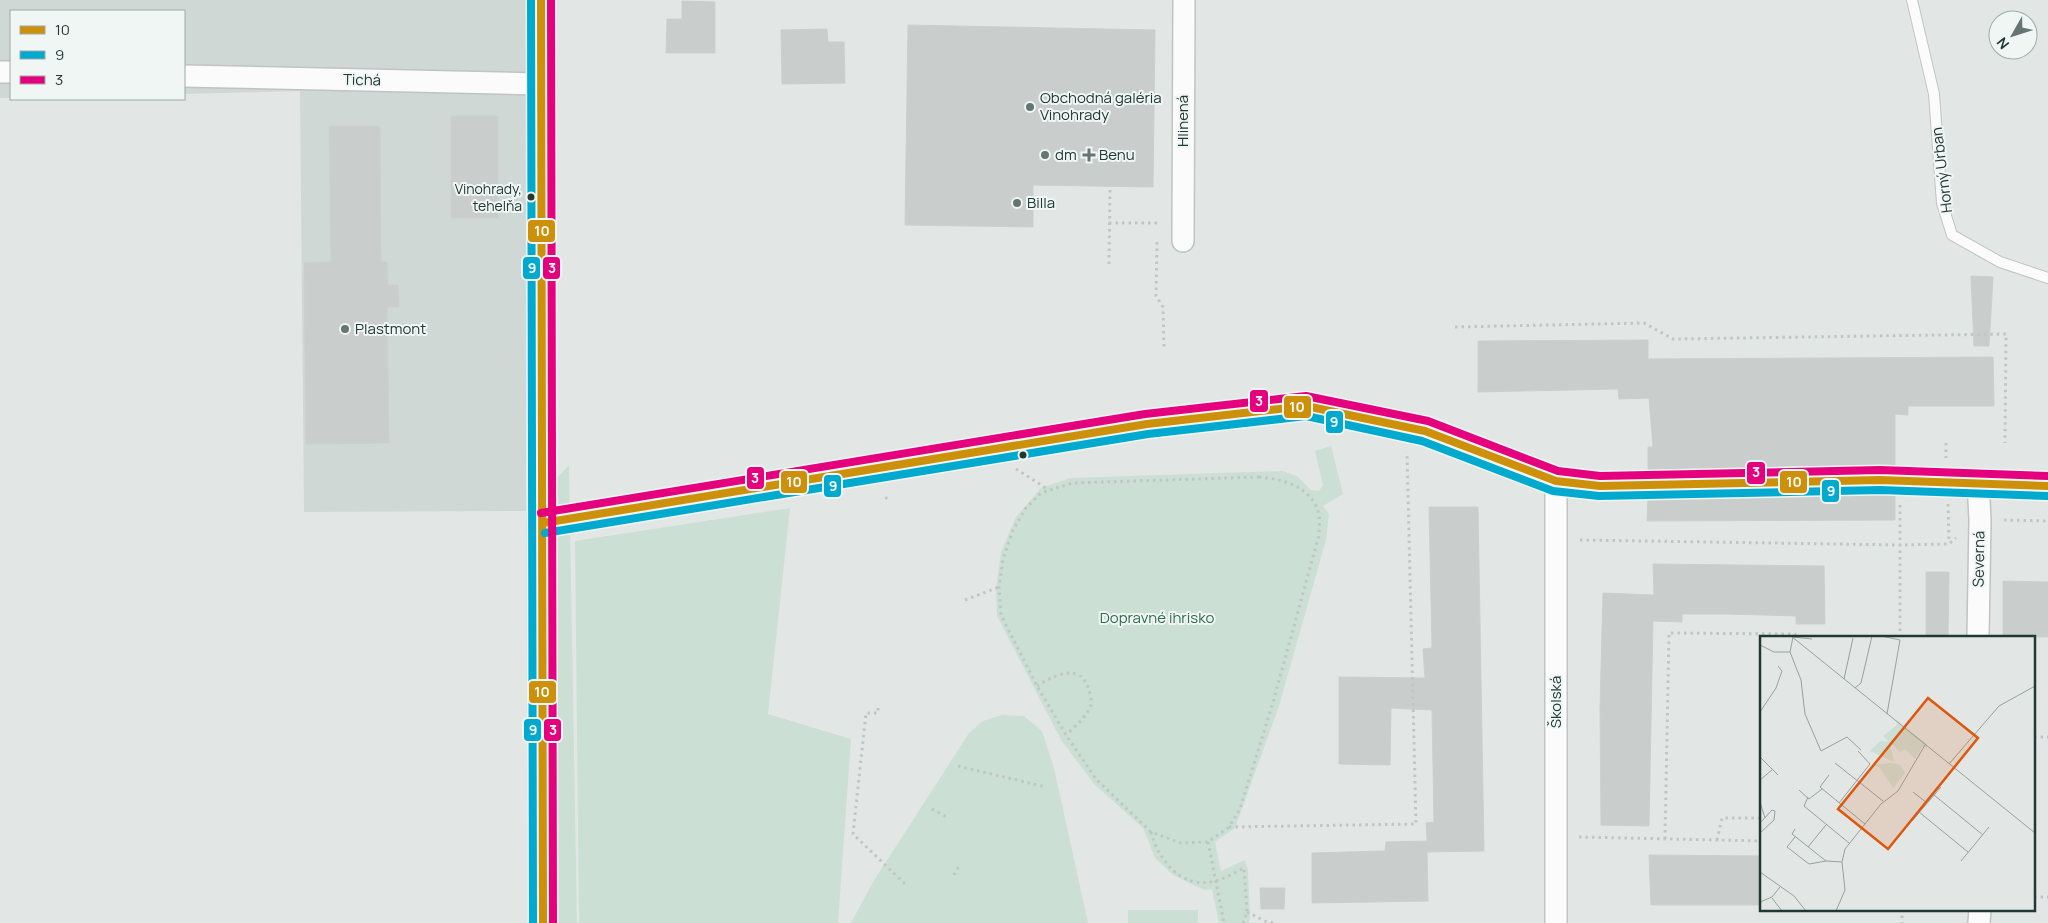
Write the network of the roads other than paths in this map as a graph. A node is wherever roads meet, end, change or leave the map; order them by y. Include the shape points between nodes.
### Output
1 (541, 0) edge
2 (1184, 0) edge
3 (1912, 0) edge
4 (185, 76) edge
5 (541, 84) junction
6 (1183, 241) dead end
7 (2048, 278) edge
8 (1556, 481) junction
9 (1978, 481) junction
10 (2048, 486) edge
11 (542, 522) junction
12 (1978, 636) edge
13 (1980, 910) edge
14 (543, 923) edge
15 (1556, 923) edge
16 (1979, 923) edge

1 - 5 main road
2 - 6 street, Hlinená
3 - 7 lane, Horný Urban via 1934,94 1942,203 1952,235 2000,262
4 - 5 street, Tichá
5 - 11 main road
8 - 9 street via 1600,486
8 - 11 street via 1425,431 1306,406 1187,418
8 - 15 street, Školská
9 - 10 street
9 - 12 street, Severná
11 - 14 main road
13 - 16 street

